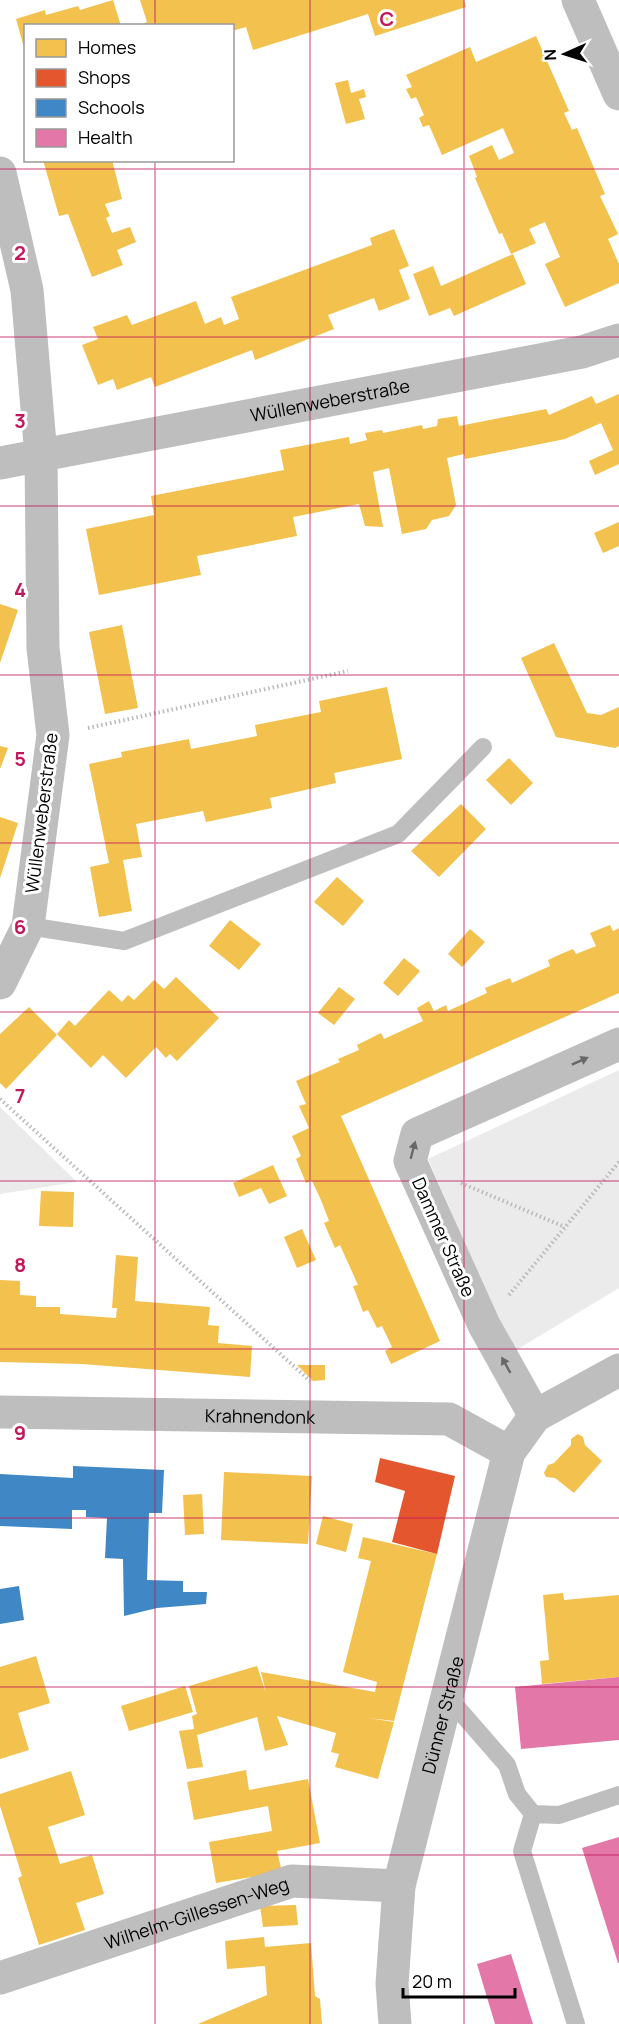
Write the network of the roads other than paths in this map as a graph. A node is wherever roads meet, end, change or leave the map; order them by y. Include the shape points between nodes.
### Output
1 (578, 0) edge
2 (619, 94) edge
3 (0, 173) edge
4 (619, 340) edge
5 (40, 456) junction
6 (0, 464) edge
7 (483, 747) dead end
8 (28, 926) junction
9 (0, 984) edge
10 (619, 1044) edge
11 (619, 1370) edge
12 (0, 1412) edge
13 (535, 1416) junction
14 (509, 1452) junction
15 (446, 1695) junction
16 (619, 1795) edge
17 (533, 1814) junction
18 (399, 1886) junction
19 (0, 1978) edge
20 (395, 2024) edge
21 (576, 2024) edge

1 - 2 street
3 - 5 street, Wüllenweberstraße via 27,290
4 - 5 street, Wüllenweberstraße via 582,352
5 - 6 street, Wüllenweberstraße
5 - 8 street, Wüllenweberstraße via 43,648 53,735
7 - 8 lane via 398,834 124,941
8 - 9 street, Wüllenweberstraße
13 -> 10 street, Dammer Straße via 484,1325 410,1161 417,1134
11 - 13 street
12 - 14 street, Krahnendonk via 449,1419
13 - 14 street, Dünner Straße
14 - 15 street, Dünner Straße
15 - 17 lane via 507,1765 517,1794
15 - 18 street, Dünner Straße
16 - 17 lane via 559,1815
17 - 21 lane via 522,1851
18 - 19 street, Wilhelm-Gillessen-Weg via 292,1881
18 - 20 street, Dünner Straße via 393,1974

